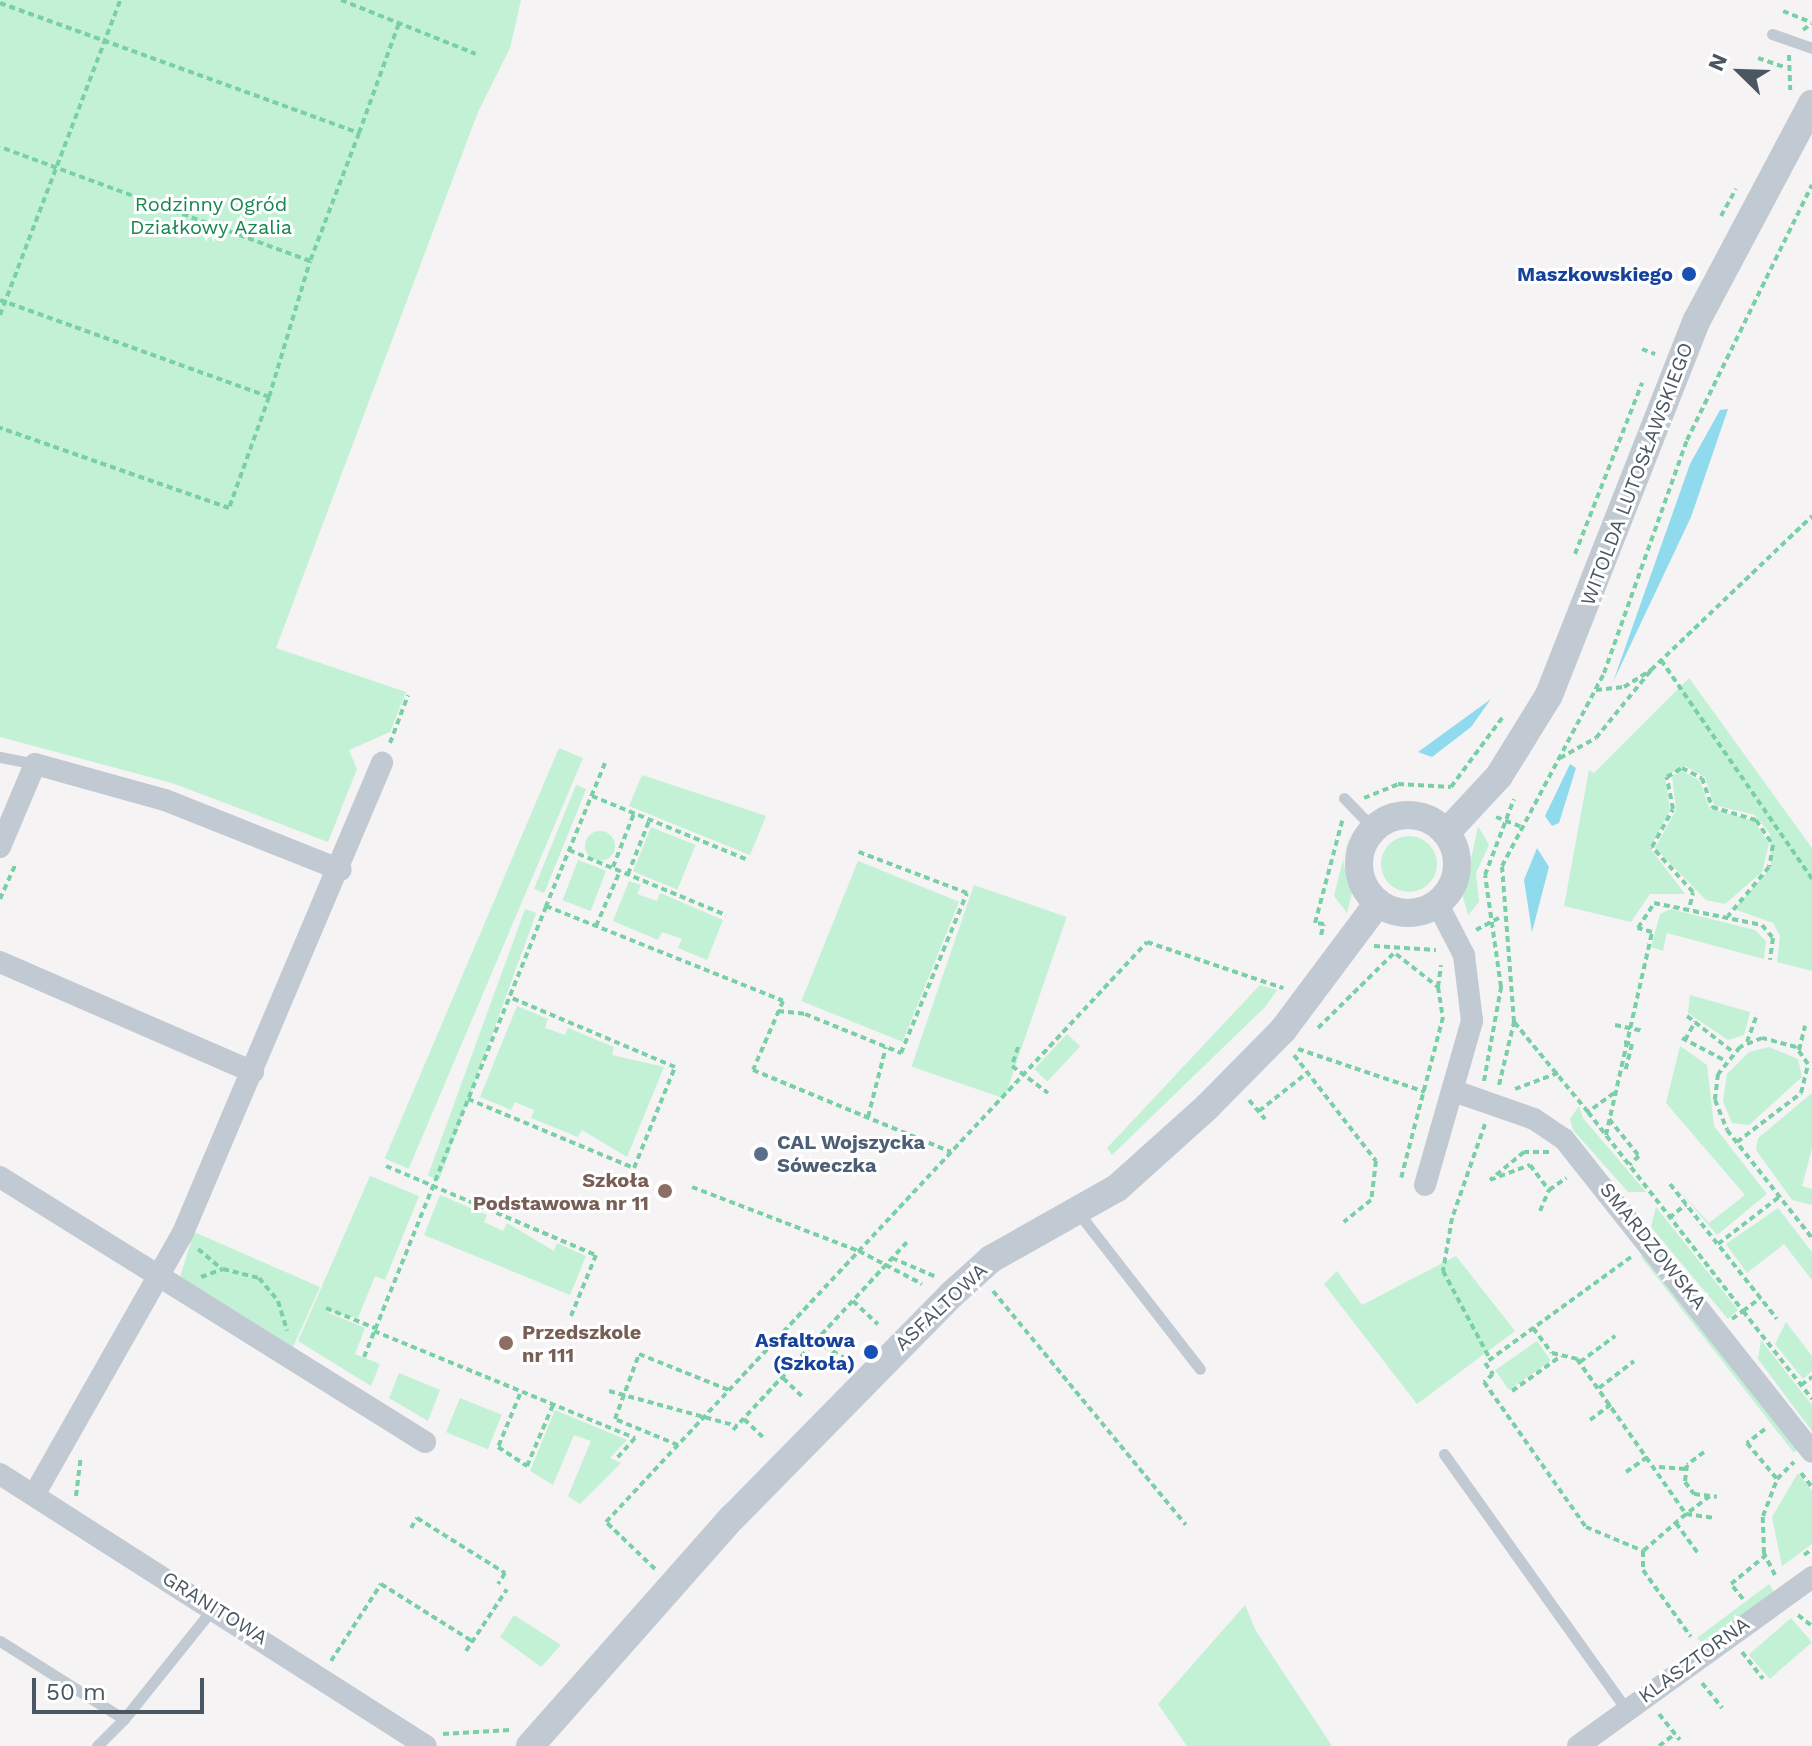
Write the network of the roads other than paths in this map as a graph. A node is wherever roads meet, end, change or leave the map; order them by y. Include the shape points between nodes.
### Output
1 (1772, 34) dead end
2 (1812, 48) edge
3 (1812, 104) edge
4 (0, 757) edge
5 (382, 763) road end
6 (35, 764) junction
7 (1344, 798) dead end
8 (1375, 830) junction
9 (1447, 832) junction
10 (0, 847) edge
11 (341, 870) junction
12 (1378, 903) junction
13 (1437, 903) junction
14 (0, 962) edge
15 (253, 1072) junction
16 (1454, 1091) junction
17 (0, 1177) edge
18 (1425, 1185) dead end
19 (1077, 1210) junction
20 (160, 1275) junction
21 (1200, 1369) dead end
22 (425, 1442) dead end
23 (1444, 1454) dead end
24 (1807, 1455) edge
25 (0, 1474) edge
26 (34, 1495) junction
27 (1812, 1577) edge
28 (215, 1607) junction
29 (0, 1641) edge
30 (1626, 1709) junction
31 (124, 1719) junction
32 (527, 1738) edge
33 (429, 1740) edge
34 (97, 1746) edge
35 (1578, 1746) edge

1 - 2 lane
3 - 9 street, WITOLDA LUTOSŁAWSKIEGO via 1678,364 1549,695 1499,776
4 - 6 lane
5 - 11 street
6 - 10 street
6 - 11 street via 165,800
7 - 8 lane
8 - 9 street via 1406,815
8 - 12 street via 1359,868
9 - 13 street via 1457,867
11 - 15 street
12 - 13 street via 1415,913
12 - 19 street, ASFALTOWA via 1283,1030 1167,1145
13 - 16 street via 1471,982 1472,1021
14 - 15 street
15 - 20 street
16 - 18 street
16 - 24 street, SMARDZOWSKA via 1490,1094 1564,1139 1652,1241
17 - 20 street
19 - 21 lane
19 - 32 street, ASFALTOWA via 991,1259 942,1303
20 - 22 street
20 - 26 street
23 - 30 lane
25 - 26 street, GRANITOWA
26 - 28 street, GRANITOWA
27 - 30 street, KLASZTORNA
28 - 31 lane
28 - 33 street, GRANITOWA
29 - 31 lane
30 - 35 street, KLASZTORNA
31 - 34 lane

